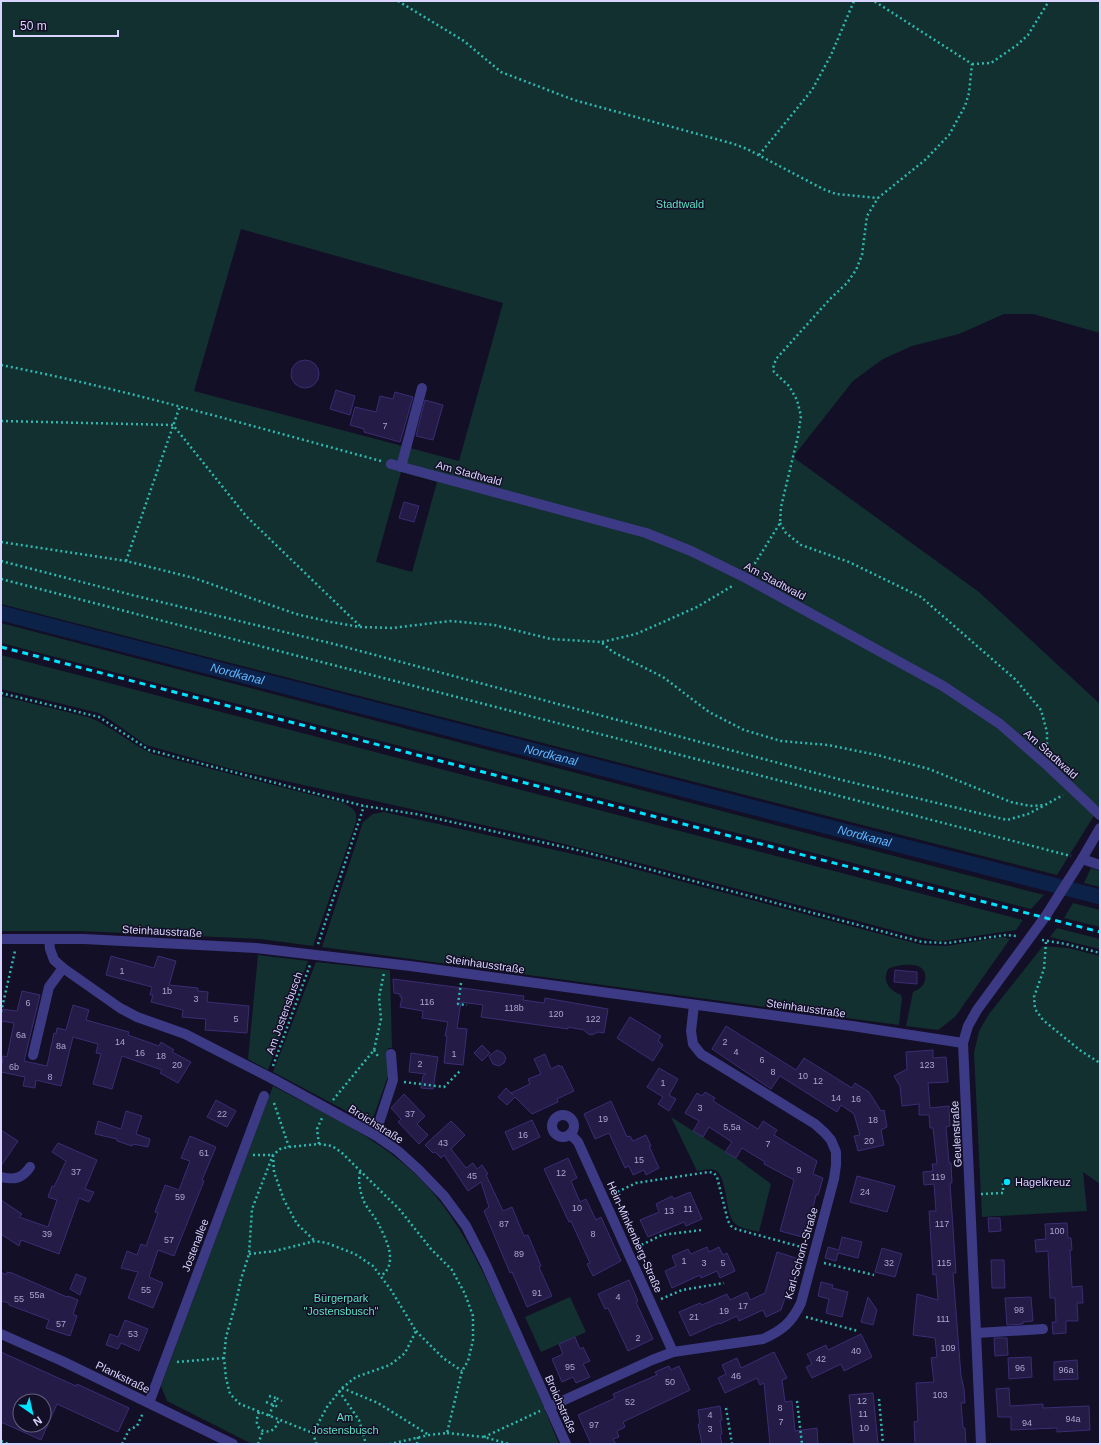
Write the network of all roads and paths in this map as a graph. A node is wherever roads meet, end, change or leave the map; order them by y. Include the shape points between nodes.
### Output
1 (398, 1) edge
2 (854, 1) edge
3 (874, 1) edge
4 (1049, 1) edge
5 (972, 64) junction
6 (759, 155) junction
7 (878, 198) junction
8 (1, 365) edge
9 (422, 388) dead end
10 (180, 406) junction
11 (1, 421) edge
12 (173, 426) junction
13 (396, 465) junction
14 (780, 523) junction
15 (1, 542) edge
16 (1, 561) edge
17 (126, 562) junction
18 (746, 578) junction
19 (1, 579) edge
20 (360, 626) junction
21 (601, 642) junction
22 (1, 693) edge
23 (1048, 766) junction
24 (1072, 789) junction
25 (1045, 805) junction
26 (364, 806) junction
27 (1100, 815) edge
28 (1100, 828) edge
29 (1082, 859) junction
30 (1100, 865) edge
31 (1031, 938) junction
32 (1, 939) edge
33 (49, 939) junction
34 (18, 940) junction
35 (1046, 942) junction
36 (1100, 953) edge
37 (314, 954) junction
38 (387, 963) junction
39 (63, 968) junction
40 (462, 973) junction
41 (467, 1005) dead end
42 (694, 1005) junction
43 (1, 1012) edge
44 (963, 1043) junction
45 (392, 1054) dead end
46 (33, 1055) dead end
47 (1100, 1063) edge
48 (460, 1071) dead end
49 (271, 1078) junction
50 (393, 1080) junction
51 (269, 1099) joint
52 (326, 1108) junction
53 (570, 1134) dead end
54 (375, 1135) junction
55 (319, 1144) junction
56 (289, 1147) junction
57 (242, 1154) junction
58 (273, 1155) junction
59 (30, 1167) dead end
60 (360, 1172) junction
61 (1, 1177) edge
62 (1005, 1182) dead end
63 (992, 1194) dead end
64 (604, 1198) junction
65 (702, 1230) dead end
66 (315, 1241) junction
67 (628, 1251) junction
68 (249, 1254) junction
69 (814, 1256) junction
70 (874, 1275) dead end
71 (381, 1276) junction
72 (724, 1283) dead end
73 (651, 1303) junction
74 (796, 1314) junction
75 (1043, 1329) dead end
76 (416, 1331) junction
77 (858, 1331) dead end
78 (977, 1333) junction
79 (1, 1334) edge
80 (673, 1352) junction
81 (224, 1358) junction
82 (164, 1364) junction
83 (462, 1371) junction
84 (342, 1388) junction
85 (339, 1391) junction
86 (269, 1396) dead end
87 (276, 1398) junction
88 (879, 1399) dead end
89 (282, 1401) dead end
90 (797, 1401) dead end
91 (266, 1402) dead end
92 (149, 1403) junction
93 (273, 1404) junction
94 (279, 1407) dead end
95 (549, 1407) junction
96 (726, 1408) dead end
97 (259, 1412) junction
98 (268, 1416) junction
99 (279, 1420) junction
100 (263, 1431) junction
101 (313, 1433) junction
102 (447, 1434) junction
103 (429, 1435) junction
104 (418, 1437) junction
105 (484, 1437) junction
106 (1, 1441) edge
107 (8, 1444) edge
108 (122, 1444) edge
109 (233, 1444) edge
110 (258, 1444) edge
111 (318, 1444) edge
112 (366, 1444) edge
113 (390, 1444) edge
114 (417, 1444) edge
115 (509, 1444) edge
116 (566, 1444) edge
117 (732, 1444) edge
118 (802, 1444) edge
119 (883, 1444) edge
120 (982, 1444) edge

1 - 6 path via 464,41 501,72 574,100 734,144
2 - 6 path via 831,55 812,90
3 - 5 path
4 - 5 path via 1028,34 1017,45 991,63
5 - 7 path via 965,106 948,136 925,160
6 - 7 path via 836,194
7 - 14 path via 867,216 862,255 856,270 847,284 824,305 774,363 774,372 797,400 801,416 781,506
8 - 10 path
9 - 13 street
10 - 12 path
10 - 13 path
11 - 12 path
12 - 17 path
12 - 20 path via 246,516
13 - 18 street, Am Stadtwald via 646,533 691,551
14 - 18 path
14 - 23 path via 786,533 801,545 849,562 921,598 1016,680 1041,710 1047,732
15 - 17 path
16 - 25 path via 341,646 842,780 1007,820 1028,814
17 - 20 path via 194,578 296,614
18 - 21 path via 697,607 636,634
18 - 23 street, Am Stadtwald via 943,686 1000,724
19 - 29 path
20 - 21 path via 392,628 450,621 494,625 551,639
21 - 25 path via 613,652 663,677 709,712 744,730 781,741 828,745 877,755 929,770 1011,802 1030,806
22 - 26 path via 99,717 149,750
23 - 24 street, Am Stadtwald
24 - 25 path
24 - 27 street, Am Stadtwald
26 - 31 path via 416,814 577,850 922,942 947,943 1006,935
26 - 37 path, Am Jostensbusch
28 - 29 street, Geulenstraße
29 - 30 street
29 - 31 street, Geulenstraße
31 - 35 path
31 - 44 street, Geulenstraße via 977,1010 968,1026
32 - 34 street, Steinhausstraße
33 - 34 street, Steinhausstraße
33 - 37 street, Steinhausstraße via 256,948
33 - 39 street, Broichstraße via 54,960
34 - 43 path
35 - 36 path via 1066,944
35 - 47 path via 1044,969 1034,997 1035,1009 1043,1020
37 - 38 street, Steinhausstraße
37 - 49 path, Am Jostensbusch via 272,1068
38 - 40 street, Steinhausstraße
38 - 52 path via 379,997 381,1019 374,1050
39 - 46 street via 49,987
39 - 49 street, Broichstraße via 137,1017 185,1034
40 - 41 path via 458,1004
40 - 42 street, Steinhausstraße
42 - 44 street, Steinhausstraße
42 - 69 street, Karl-Schorn-Straße via 690,1031 693,1044 701,1054 815,1124 831,1140 836,1152 834,1179
44 - 78 street, Geulenstraße
45 - 50 street
48 - 50 path via 444,1087
49 - 52 street, Broichstraße
50 - 54 street
51 - 56 path
51 - 57 street, Jostenallee
52 - 54 street, Broichstraße
52 - 55 path via 317,1130
53 - 64 street, Hein-Minkenberg-Straße via 578,1142
54 - 95 street, Broichstraße via 419,1170 444,1196 466,1226
55 - 56 path
55 - 60 path via 332,1146 341,1152
56 - 58 path via 280,1149
57 - 58 path
57 - 82 street, Jostenallee
58 - 66 path via 274,1172 284,1200 297,1224
58 - 68 path via 252,1209
59 - 61 street via 19,1178
60 - 71 path via 358,1179 363,1200 378,1223 390,1253 387,1272
60 - 83 path via 400,1210 431,1249 452,1270 465,1294 473,1316 473,1340 468,1361
62 - 63 path via 1003,1193
64 - 67 street, Hein-Minkenberg-Straße
64 - 69 path via 636,1183 714,1173 731,1226
65 - 67 path via 662,1235
66 - 68 path via 275,1251
66 - 71 path via 354,1254 373,1266
67 - 73 street, Hein-Minkenberg-Straße
68 - 81 path via 226,1337
69 - 70 path
69 - 74 street, Karl-Schorn-Straße
71 - 76 path
72 - 73 path via 682,1290
73 - 80 street, Hein-Minkenberg-Straße
74 - 77 path
74 - 80 street, Karl-Schorn-Straße via 777,1333 763,1339
75 - 78 street
76 - 83 path via 443,1358
76 - 84 path via 405,1353 390,1365 356,1377
78 - 120 street, Geulenstraße
79 - 92 street, Plankstraße
80 - 95 street, Karl-Schorn-Straße
81 - 82 path
81 - 97 path via 230,1394 240,1404
82 - 92 street, Jostenallee
83 - 102 path
84 - 85 path
84 - 103 path via 378,1403
85 - 101 path
85 - 112 path via 359,1420
86 - 87 path
87 - 89 path
87 - 93 path
88 - 119 path
90 - 118 path
91 - 93 path
92 - 108 path via 137,1426 129,1430
92 - 109 street, Plankstraße
93 - 94 path
93 - 98 path
95 - 105 path
95 - 116 street, Broichstraße
96 - 117 path
97 - 98 path
97 - 100 path via 257,1424
98 - 99 path
99 - 100 path via 272,1431
99 - 101 path
100 - 110 path
101 - 111 path
102 - 103 path
102 - 105 path
103 - 104 path
104 - 113 path
104 - 114 path
105 - 115 path
106 - 107 path

